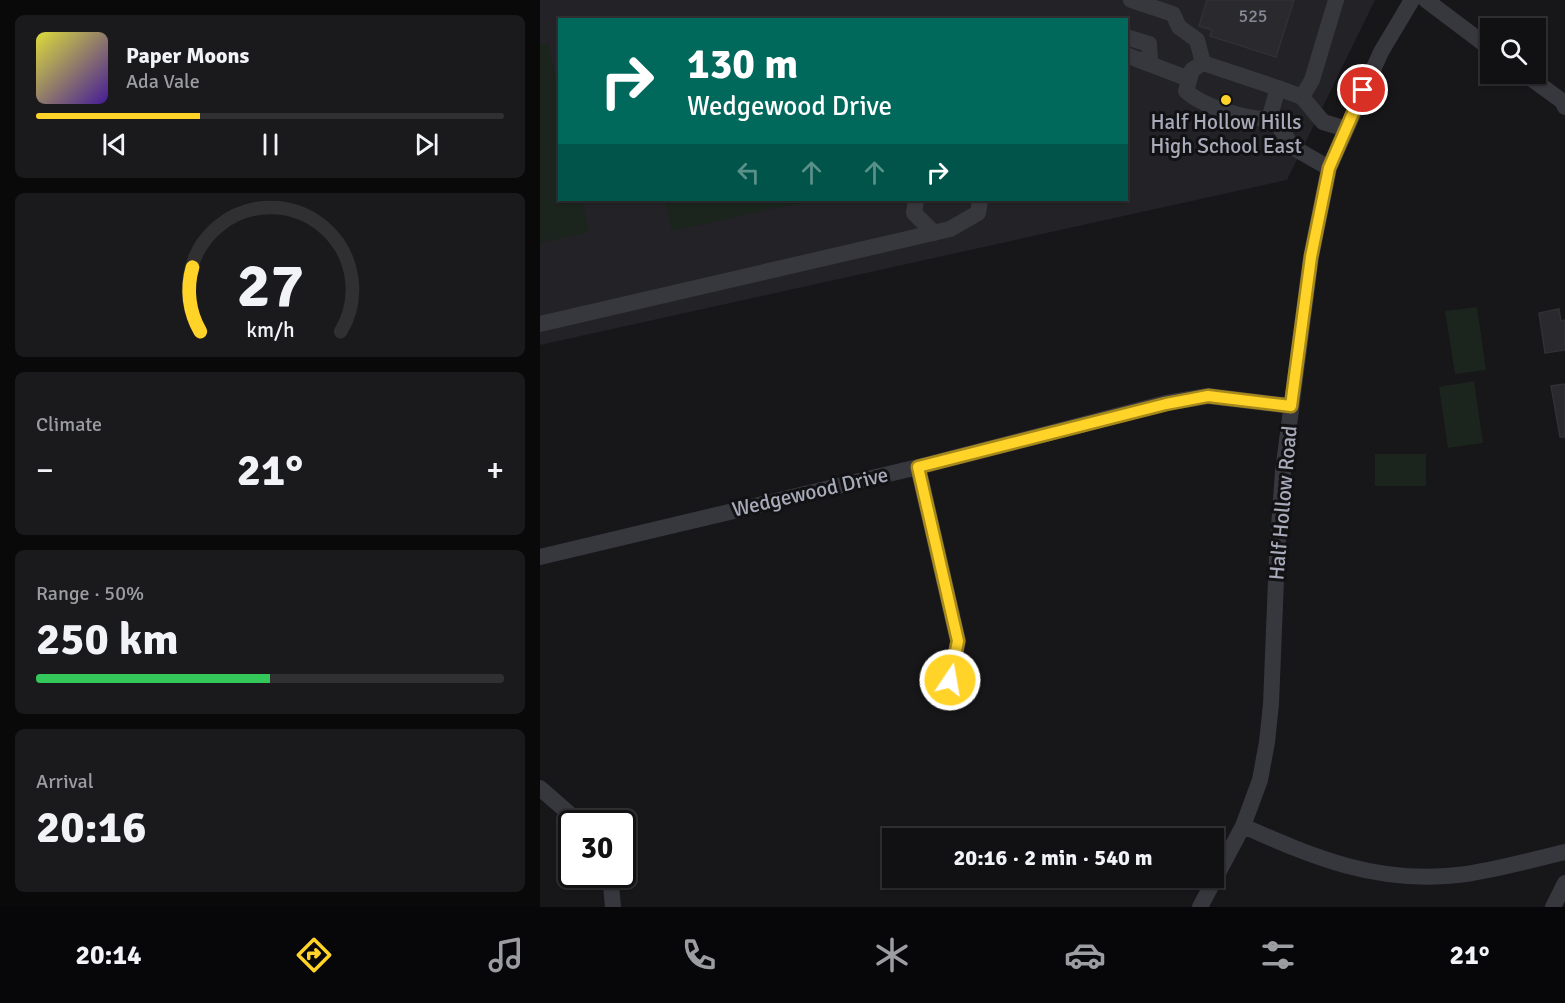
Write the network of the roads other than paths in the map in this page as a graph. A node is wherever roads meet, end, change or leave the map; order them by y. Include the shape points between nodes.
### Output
1 (1131, 0) edge
2 (1336, 0) edge
3 (1412, 0) edge
4 (1426, 0) edge
5 (1128, 38) edge
6 (1480, 41) edge
7 (1128, 56) edge
8 (1203, 63) junction
9 (1152, 65) junction
10 (1189, 79) junction
11 (1539, 84) edge
12 (1278, 88) junction
13 (1302, 97) junction
14 (1564, 102) edge
15 (1269, 119) junction
16 (1346, 129) junction
17 (1329, 168) junction
18 (916, 201) edge
19 (980, 201) edge
20 (934, 233) junction
21 (540, 324) edge
22 (1291, 406) junction
23 (918, 467) junction
24 (540, 557) edge
25 (950, 680) dead end
26 (540, 788) edge
27 (566, 810) edge
28 (1243, 826) junction
29 (1565, 852) edge
30 (1565, 884) edge
31 (611, 888) edge
32 (613, 907) edge
33 (1200, 907) edge
34 (1553, 907) edge

1 - 8 street via 1173,14 1179,27 1197,40
2 - 13 street via 1312,80
3 - 16 street, Half Hollow Road via 1381,52
4 - 6 street
5 - 9 street via 1149,44
7 - 9 street
8 - 10 street via 1192,69
8 - 12 street
9 - 10 street
10 - 15 street via 1186,91 1194,99 1253,119
11 - 14 street
12 - 13 street
12 - 15 street
13 - 16 street via 1323,122
15 - 17 street via 1294,148
16 - 17 street, Half Hollow Road
17 - 22 street, Half Hollow Road via 1311,257
18 - 20 street via 914,213
19 - 20 street via 978,213
20 - 21 street
22 - 23 street, Wedgewood Drive via 1208,396
22 - 28 street, Half Hollow Road via 1277,555 1267,742 1260,780
23 - 24 street, Wedgewood Drive
23 - 25 street via 958,641
26 - 27 street
28 - 29 street via 1299,850 1378,874 1458,875
28 - 33 street, Half Hollow Road
30 - 34 street
31 - 32 street

